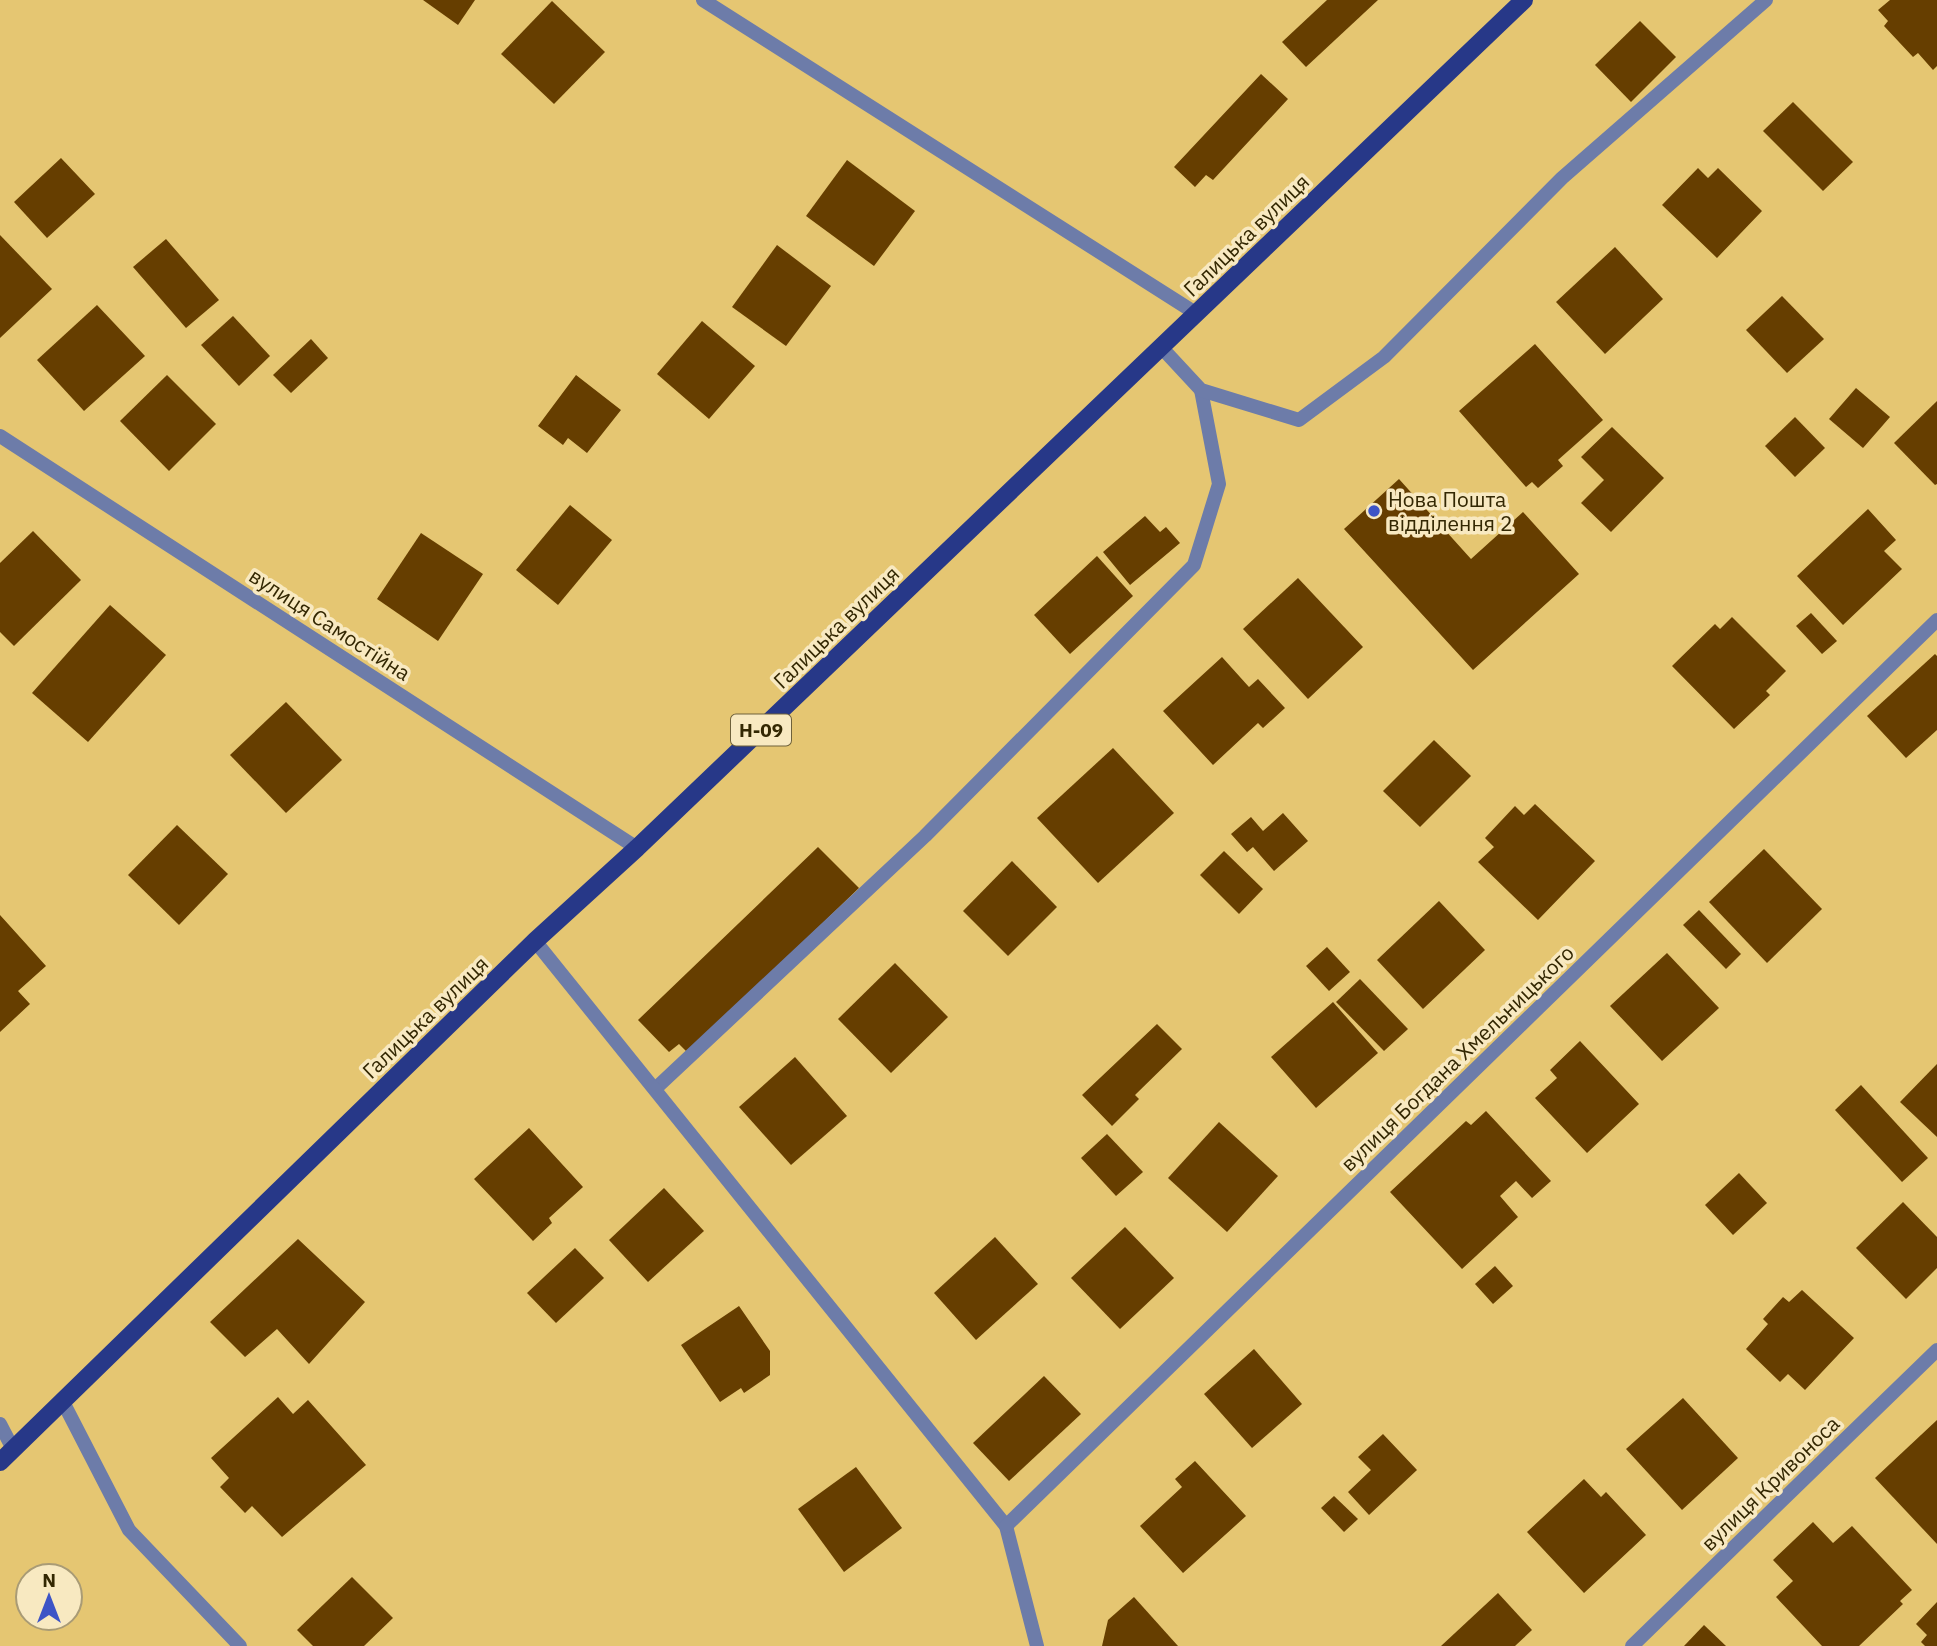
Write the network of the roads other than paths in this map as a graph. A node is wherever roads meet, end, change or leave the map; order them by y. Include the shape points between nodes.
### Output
1 (703, 0) edge
2 (1524, 0) edge
3 (1766, 0) edge
4 (1197, 314) junction
5 (1162, 348) junction
6 (1201, 390) junction
7 (0, 436) edge
8 (1937, 620) edge
9 (637, 848) junction
10 (536, 941) junction
11 (655, 1089) junction
12 (1937, 1350) edge
13 (62, 1400) junction
14 (0, 1424) edge
15 (13, 1449) junction
16 (0, 1462) edge
17 (1006, 1526) junction
18 (240, 1646) edge
19 (1037, 1646) edge
20 (1632, 1646) edge

1 - 4 street
2 - 4 main road, Галицька вулиця / Н-09
3 - 6 street via 1562,178 1384,357 1299,420
4 - 5 main road, Галицька вулиця / Н-09
5 - 6 street
5 - 9 main road, Галицька вулиця / Н-09
6 - 11 street via 1219,484 1194,565 925,836
7 - 9 street, вулиця Самостійна
8 - 17 street, вулиця Богдана Хмельницького
9 - 10 main road, Галицька вулиця / Н-09
10 - 11 street
10 - 13 main road, Галицька вулиця / Н-09
11 - 17 street
12 - 20 street, вулиця Кривоноса
13 - 15 main road, Галицька вулиця / Н-09
13 - 18 street via 129,1530
14 - 15 street
15 - 16 main road, Галицька вулиця / Н-09
17 - 19 street

